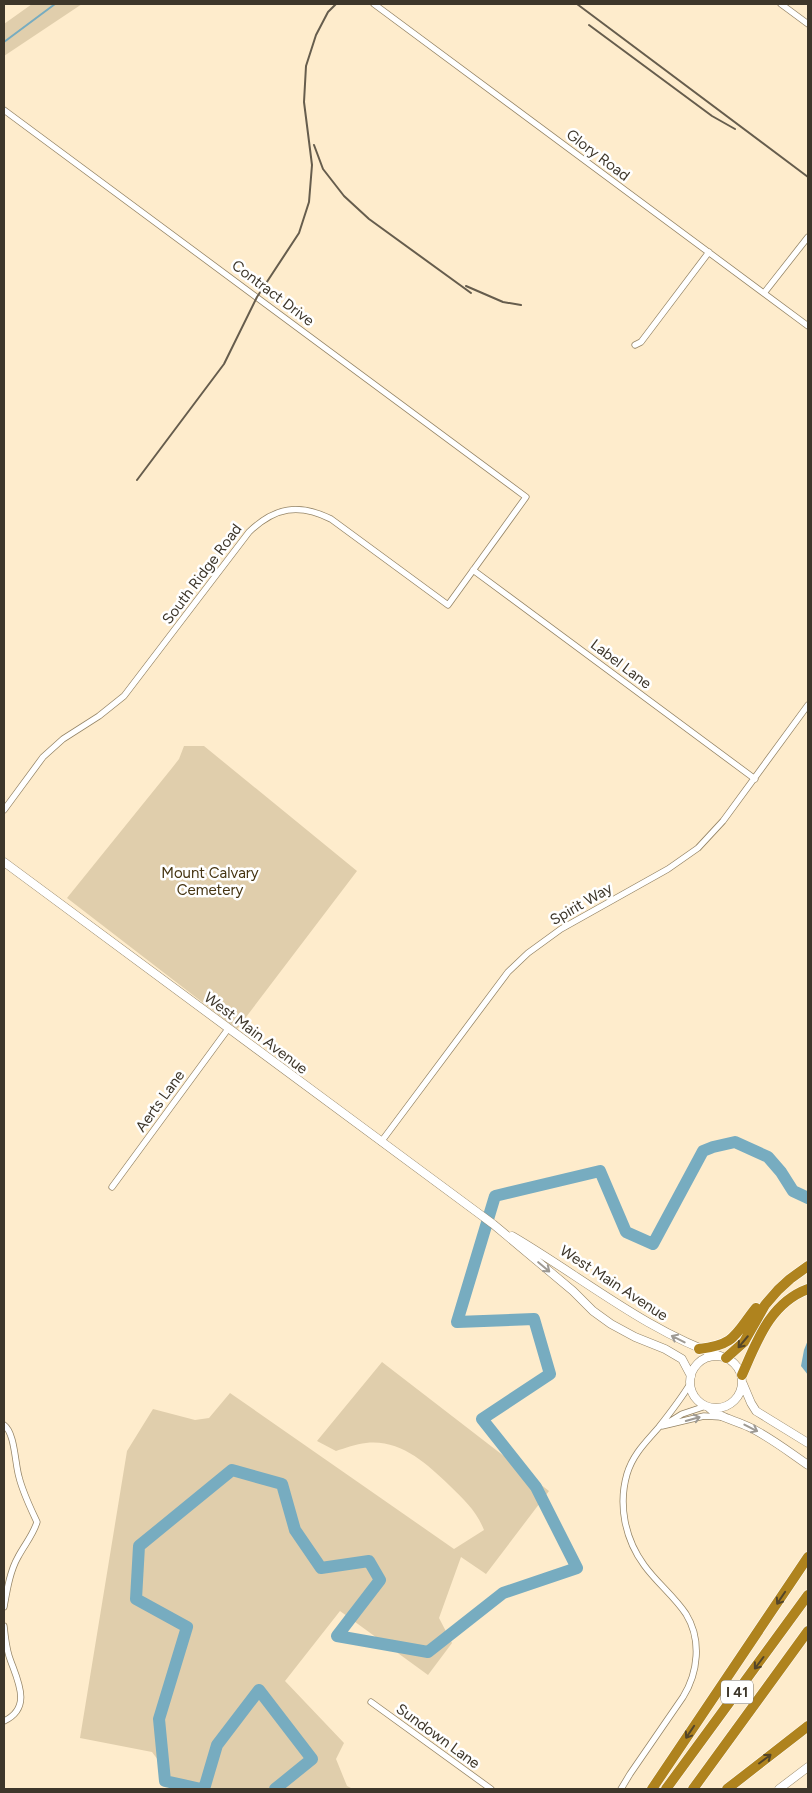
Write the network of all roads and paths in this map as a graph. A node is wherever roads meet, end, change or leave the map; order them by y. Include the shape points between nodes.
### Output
1 (374, 4) edge
2 (782, 4) edge
3 (808, 24) edge
4 (4, 110) edge
5 (808, 237) edge
6 (709, 252) junction
7 (764, 293) junction
8 (808, 326) edge
9 (635, 345) dead end
10 (526, 497) joint
11 (474, 570) junction
12 (808, 705) edge
13 (754, 779) junction
14 (4, 810) edge
15 (4, 862) edge
16 (228, 1029) junction
17 (380, 1142) junction
18 (112, 1187) dead end
19 (493, 1224) junction
20 (808, 1266) edge
21 (808, 1289) edge
22 (778, 1290) junction
23 (699, 1349) junction
24 (725, 1358) junction
25 (742, 1378) junction
26 (691, 1380) junction
27 (707, 1407) junction
28 (724, 1417) junction
29 (4, 1425) edge
30 (659, 1428) junction
31 (808, 1443) edge
32 (808, 1465) edge
33 (808, 1557) edge
34 (808, 1595) edge
35 (4, 1607) edge
36 (4, 1626) edge
37 (808, 1631) edge
38 (371, 1702) dead end
39 (4, 1721) edge
40 (808, 1726) edge
41 (808, 1767) edge
42 (491, 1789) edge
43 (621, 1789) edge
44 (652, 1789) edge
45 (666, 1789) edge
46 (693, 1789) edge
47 (727, 1789) edge
48 (779, 1789) edge

1 - 6 street, Glory Road
2 - 3 street
4 - 10 street, Contract Drive
5 - 7 street
6 - 7 street, Glory Road
6 - 9 street via 642,342
7 - 8 street, Glory Road
10 - 11 street, South Ridge Road
11 - 13 street, Label Lane
11 - 14 street, South Ridge Road via 448,606 331,519 317,512 297,509 276,512 249,532 124,696 43,756
12 - 13 street, Spirit Way
13 - 17 street, Spirit Way via 723,821 684,859 561,929 508,972
15 - 16 main road, West Main Avenue
16 - 17 main road, West Main Avenue
16 - 18 street, Aerts Lane
17 - 19 main road, West Main Avenue
23 -> 19 main road, West Main Avenue via 636,1315
19 -> 26 main road, West Main Avenue via 611,1324 682,1359
20 - 22 highway
21 - 25 highway via 788,1299 768,1319
22 - 23 highway via 761,1302 732,1339 714,1348
22 -> 24 highway via 744,1342
23 - 24 main road, West Main Avenue
24 - 25 main road via 738,1368
24 - 26 main road via 707,1358 694,1368
25 - 27 main road via 742,1390 732,1404
25 - 31 main road via 756,1411
26 - 27 main road via 695,1397
26 - 30 street
27 - 28 main road
27 - 30 street via 682,1414
30 -> 28 street via 704,1416
28 -> 32 main road via 758,1432
29 - 35 street via 8,1428 15,1452 18,1477 37,1522 18,1558
30 - 43 street via 631,1462 624,1488 624,1513 638,1555 686,1614 694,1634 696,1653 688,1689
33 -> 44 highway
34 -> 45 highway, I 41
36 - 39 street via 21,1694 16,1711
37 - 46 highway, I 41
38 - 42 street, Sundown Lane
47 -> 40 highway
41 - 48 main road

